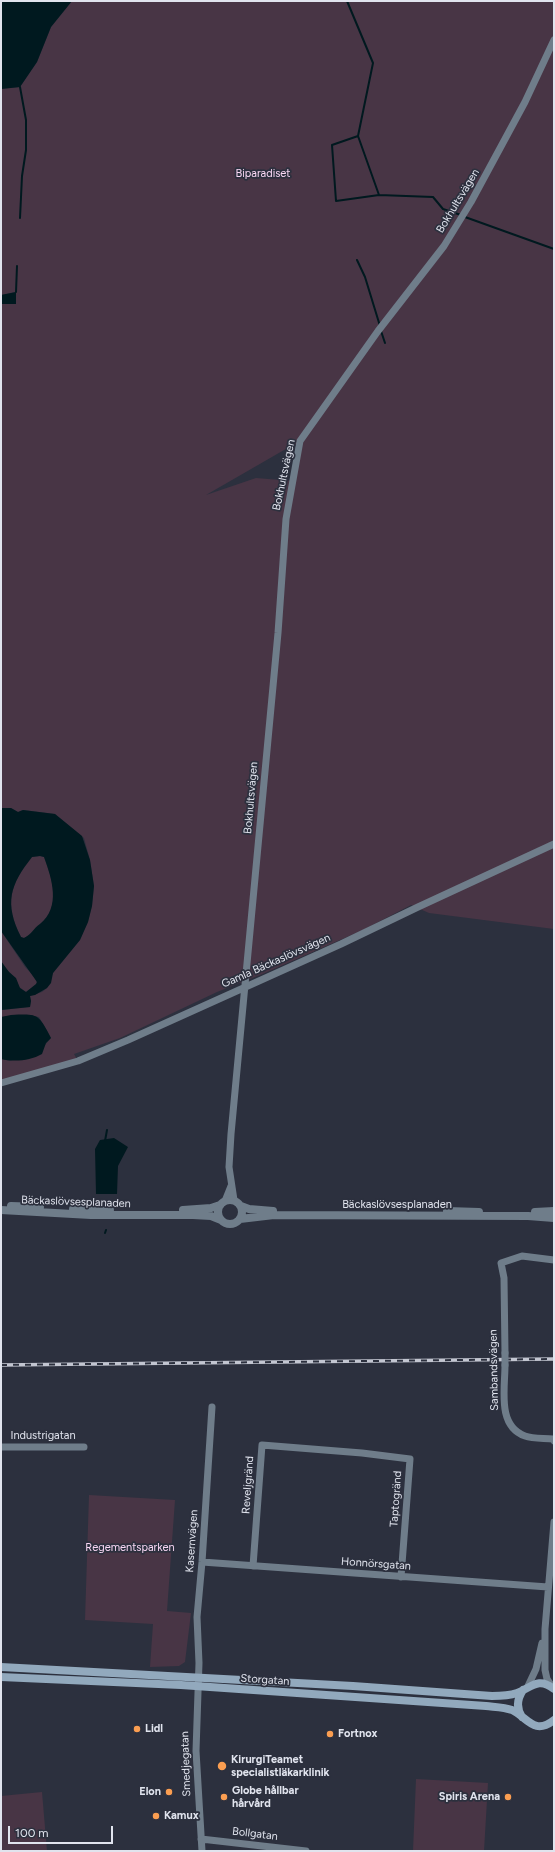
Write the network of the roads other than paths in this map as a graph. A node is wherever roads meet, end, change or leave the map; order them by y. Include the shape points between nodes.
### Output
1 (554, 40) edge
2 (554, 844) edge
3 (244, 987) junction
4 (1, 1083) edge
5 (231, 1183) junction
6 (234, 1200) junction
7 (223, 1203) junction
8 (1, 1205) edge
9 (241, 1206) junction
10 (1, 1210) edge
11 (554, 1211) edge
12 (554, 1218) edge
13 (240, 1219) junction
14 (221, 1220) junction
15 (554, 1260) edge
16 (212, 1407) dead end
17 (554, 1441) edge
18 (1, 1447) edge
19 (84, 1447) dead end
20 (373, 1456) joint
21 (554, 1522) edge
22 (202, 1562) junction
23 (254, 1566) junction
24 (401, 1577) junction
25 (548, 1587) junction
26 (545, 1629) junction
27 (1, 1667) edge
28 (1, 1677) edge
29 (199, 1677) junction
30 (198, 1686) junction
31 (525, 1688) junction
32 (553, 1688) edge
33 (524, 1720) junction
34 (554, 1720) edge
35 (201, 1839) junction
36 (202, 1851) edge
37 (306, 1851) edge

1 - 3 street, Bokhultsvägen via 525,102 444,246 378,331 300,441 286,520 278,633
2 - 3 street, Gamla Bäckaslövsvägen
3 - 4 street, Gamla Bäckaslövsvägen via 78,1061
3 - 5 street, Bokhultsvägen via 229,1151
5 - 6 street, Bokhultsvägen
5 - 7 street
6 - 7 street, Bäckaslövsesplanaden
6 - 9 street, Bäckaslövsesplanaden
7 - 8 street, Bäckaslövsesplanaden via 204,1209 126,1210
7 - 14 street via 218,1212
9 - 11 street, Bäckaslövsesplanaden via 270,1211
9 - 13 street via 243,1213
10 - 14 street, Bäckaslövsesplanaden via 91,1215 193,1215 211,1216
12 - 13 street, Bäckaslövsesplanaden via 274,1215
13 - 14 street, Bäckaslövsesplanaden via 232,1224 226,1224
15 - 17 street, Sambandsvägen, bridge via 522,1256 501,1263 504,1278 505,1410 509,1425 526,1437
16 - 22 street, Kasernvägen
18 - 19 street, Industrigatan
20 - 23 street, Reveljgränd via 354,1452 262,1445
20 - 24 street, Taptogränd via 410,1460
21 - 25 street
22 - 23 street, Honnörsgatan
22 - 29 street, Kasernvägen via 197,1617
23 - 24 street, Honnörsgatan
24 - 25 street, Honnörsgatan
25 - 26 street
26 - 31 street via 536,1669
26 - 32 street via 545,1670
27 - 29 main road, Storgatan
28 - 30 main road, Storgatan
29 - 30 street, Smedjegatan
29 - 31 main road, Storgatan via 492,1696 504,1696
30 - 33 main road, Storgatan via 486,1706 513,1711
30 - 35 street, Smedjegatan via 196,1751
31 - 32 main road, Storgatan via 540,1683
31 - 33 main road via 518,1705 519,1713
33 - 34 main road, Storgatan via 540,1726
35 - 36 street, Smedjegatan
35 - 37 street, Bollgatan

